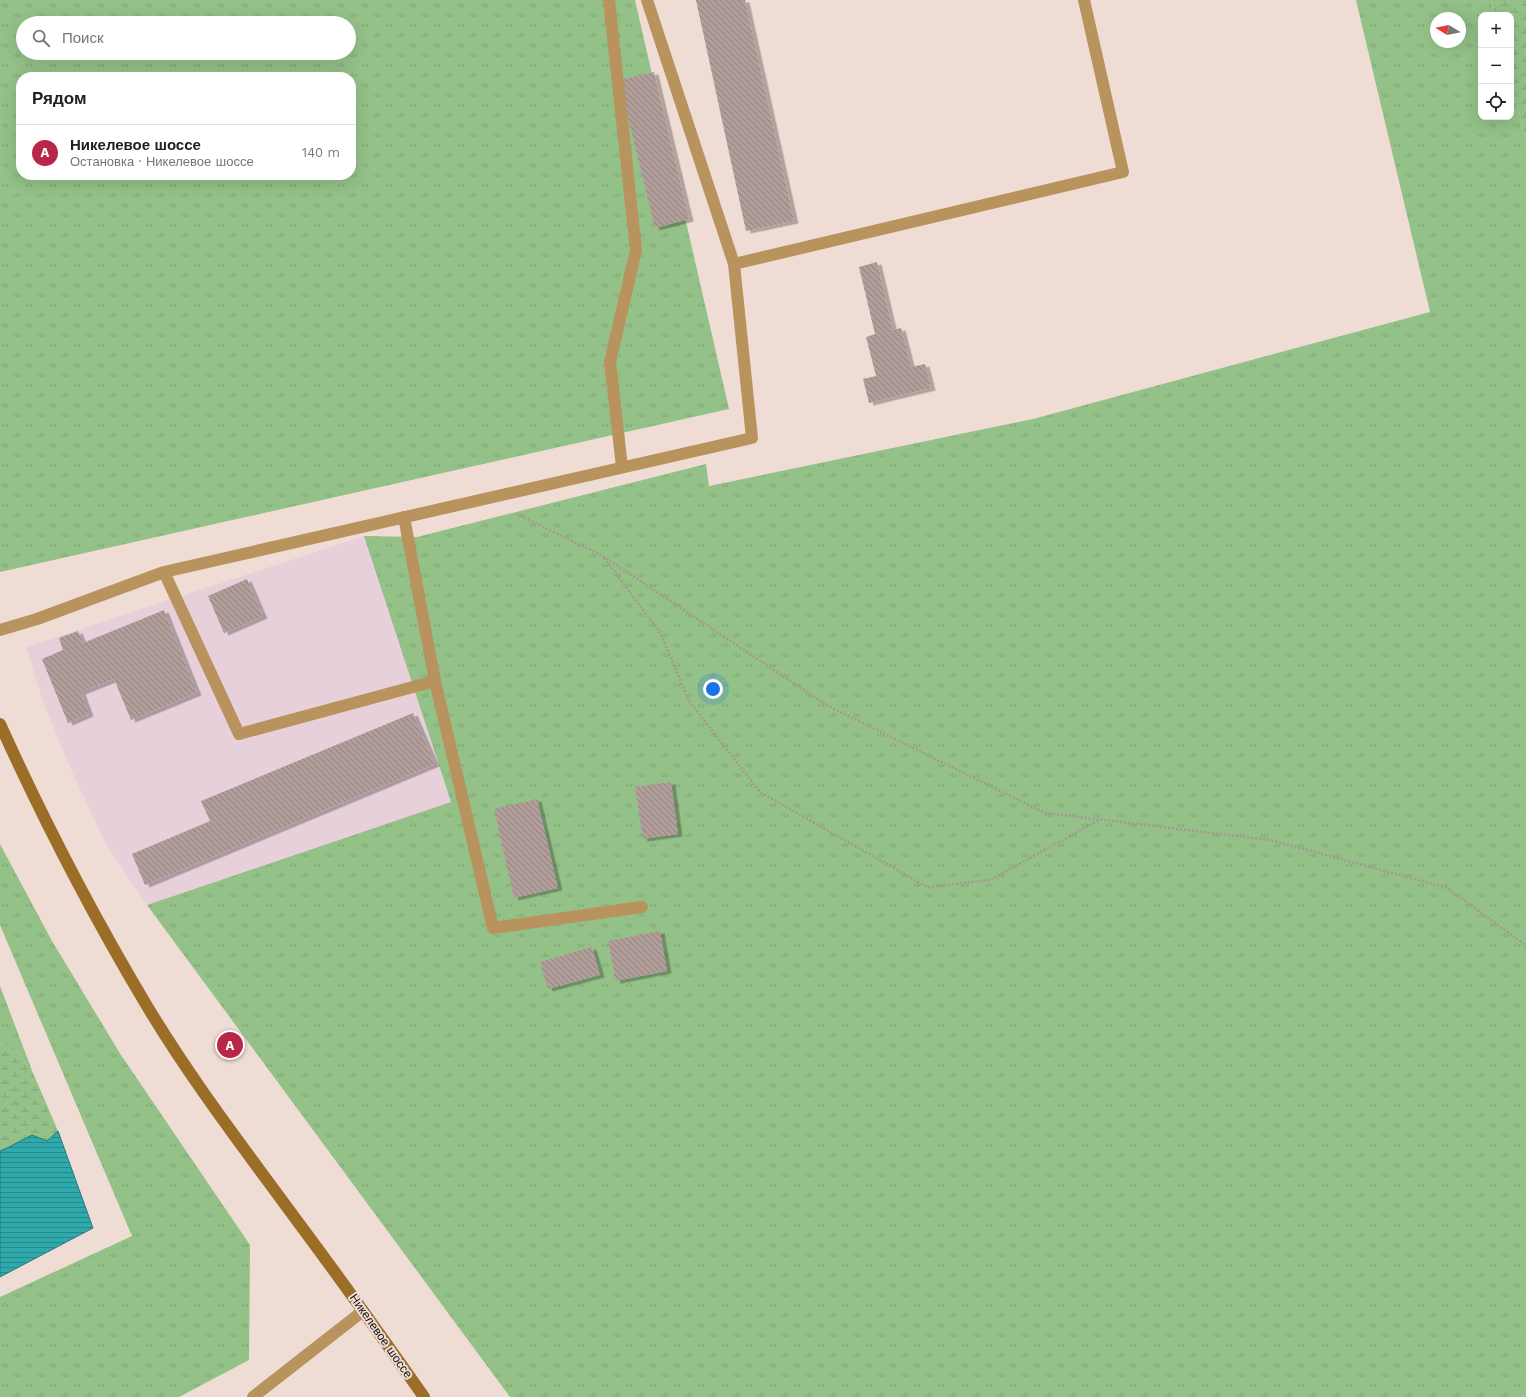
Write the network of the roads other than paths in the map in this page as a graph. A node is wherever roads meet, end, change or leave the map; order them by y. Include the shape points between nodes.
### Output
1 (609, 0) edge
2 (648, 0) edge
3 (1084, 0) edge
4 (734, 264) junction
5 (622, 467) junction
6 (404, 517) junction
7 (164, 572) junction
8 (0, 630) edge
9 (435, 681) junction
10 (0, 724) edge
11 (642, 907) dead end
12 (363, 1311) junction
13 (253, 1397) edge
14 (424, 1397) edge

1 - 5 lane via 636,250 610,362
2 - 4 lane
3 - 4 lane via 1123,172
4 - 5 lane via 752,438
5 - 6 lane
6 - 7 lane
6 - 9 lane
7 - 8 lane
7 - 9 lane via 239,734
9 - 11 lane via 493,928
10 - 12 main road, Никелевое шоссе via 80,886 145,1002 250,1157
12 - 13 lane
12 - 14 main road, Никелевое шоссе

